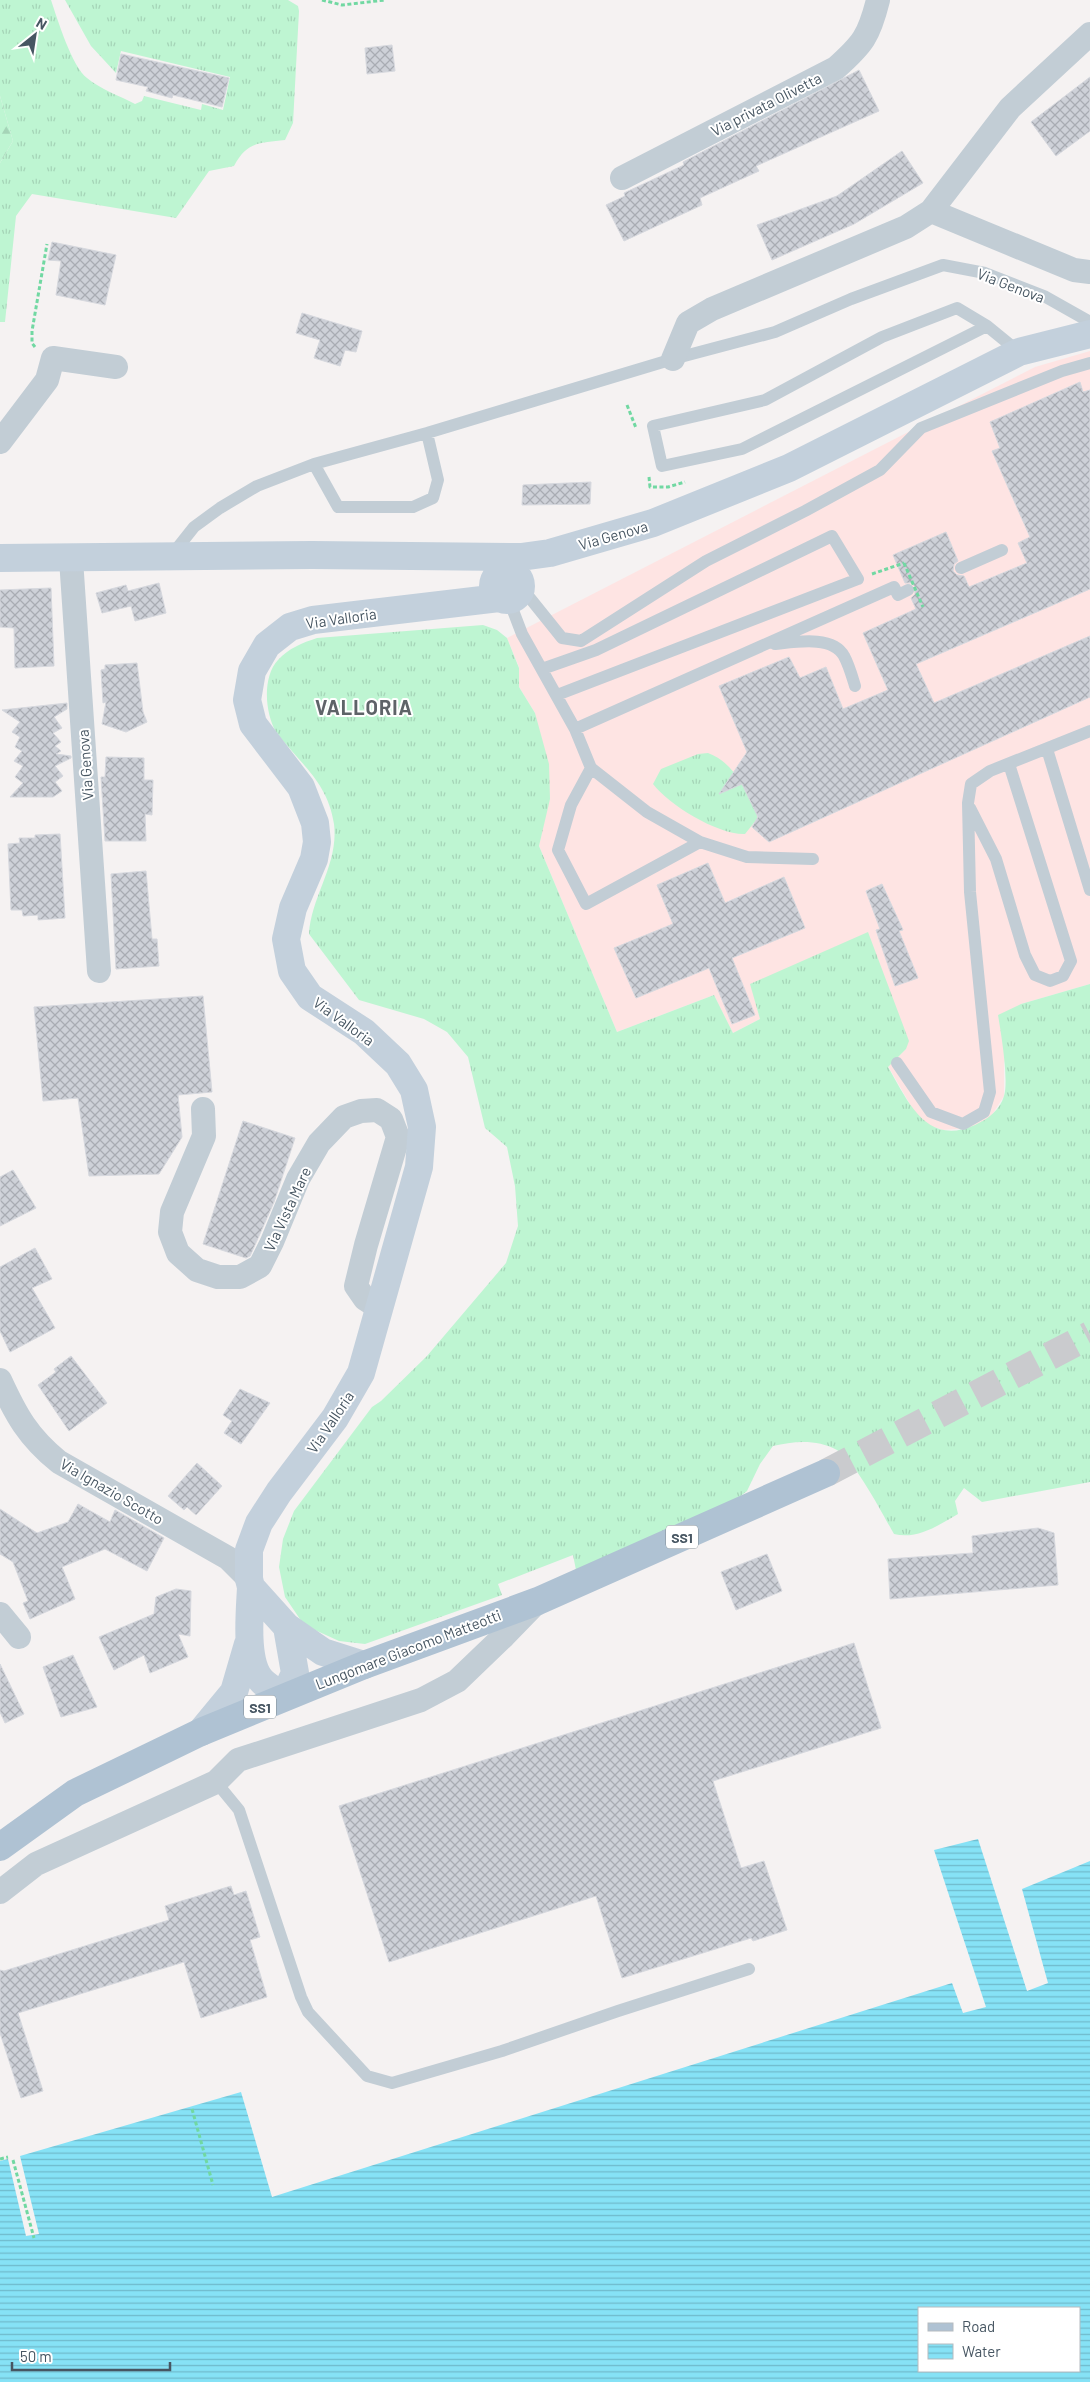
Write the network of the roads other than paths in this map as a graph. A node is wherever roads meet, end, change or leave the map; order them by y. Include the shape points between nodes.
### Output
1 (878, 0) edge
2 (1090, 34) edge
3 (622, 178) dead end
4 (931, 211) junction
5 (1090, 272) edge
6 (1090, 322) edge
7 (987, 326) junction
8 (1090, 334) edge
9 (1019, 352) junction
10 (673, 359) junction
11 (1090, 363) edge
12 (116, 367) dead end
13 (427, 433) junction
14 (0, 442) edge
15 (314, 464) junction
16 (1002, 550) dead end
17 (170, 556) junction
18 (0, 558) edge
19 (72, 559) junction
20 (961, 568) dead end
21 (509, 583) junction
22 (908, 590) dead end
23 (760, 646) junction
24 (542, 669) junction
25 (855, 686) dead end
26 (557, 695) junction
27 (575, 729) junction
28 (1089, 735) edge
29 (1047, 748) junction
30 (1009, 764) junction
31 (591, 768) junction
32 (968, 803) junction
33 (700, 842) junction
34 (812, 859) dead end
35 (1090, 890) edge
36 (99, 971) dead end
37 (897, 1063) dead end
38 (203, 1109) dead end
39 (379, 1308) junction
40 (0, 1380) edge
41 (826, 1473) tunnel mouth
42 (250, 1583) junction
43 (538, 1601) junction
44 (0, 1614) edge
45 (287, 1627) junction
46 (19, 1637) dead end
47 (249, 1640) junction
48 (364, 1665) junction
49 (284, 1697) junction
50 (201, 1732) junction
51 (216, 1782) junction
52 (0, 1847) edge
53 (0, 1892) edge
54 (749, 1969) dead end

1 - 3 street, Via privata Olivetta via 871,27 863,40 836,68
2 - 4 street via 1010,108
4 - 5 street via 1074,270
4 - 10 street via 906,227 712,308 688,323
6 - 10 lane, Via Genova via 1044,296 985,273 943,265 775,332
7 - 7 lane via 958,308 882,338 766,400 652,426 662,466 742,449
7 - 9 lane
8 - 9 street, Via Genova
9 - 21 street, Via Genova via 789,468 662,520 550,553
10 - 13 lane, Via Genova
11 - 21 lane via 1062,371 920,428 880,470 706,561 581,641 562,638
12 - 14 street via 53,358 47,380
13 - 15 lane, Via Genova
13 - 15 lane via 438,480 433,498 413,507 338,507
15 - 17 lane, Via Genova via 257,486 220,508 194,527
16 - 20 lane
17 - 19 street, Via Genova
17 - 21 street, Via Genova
18 - 19 street, Via Genova
19 - 36 street, Via Genova
21 - 24 lane via 522,634
21 - 39 street, Via Valloria via 290,627 267,645 252,671 248,693 253,724 301,787 316,823 314,859 293,908 286,939 292,971 310,997 364,1032 398,1064 414,1090 422,1127 419,1167
22 - 23 lane via 898,594 894,587
23 - 25 lane via 802,640 826,642 844,654
23 - 27 lane
24 - 26 lane
24 - 26 lane via 596,650 832,536 858,579
26 - 27 lane
27 - 31 lane
28 - 29 lane
29 - 30 lane
29 - 35 lane
30 - 32 lane via 990,771 972,784
30 - 32 lane via 1071,961 1063,976 1050,982 1035,975 1025,955 996,859
31 - 33 lane via 647,812
31 - 33 lane via 571,805 558,850 586,904
32 - 37 lane via 970,892 990,1092 984,1112 962,1124 931,1112
33 - 34 lane via 747,857
38 - 39 street, Via Vista Mare via 204,1136 172,1212 170,1232 178,1254 197,1270 218,1277 240,1277 260,1266 298,1178 320,1143 344,1117 377,1110 392,1119 398,1137 356,1286 365,1300
39 - 42 street, Via Valloria via 361,1373 350,1394 259,1522 249,1550
40 - 42 street, Via Ignazio Scotto via 19,1420 39,1446 59,1462 228,1558
41 - 43 main road, Lungomare Giacomo Matteotti / SS1
42 - 45 street
42 - 47 street, Via Valloria
43 - 48 main road, Lungomare Giacomo Matteotti / SS1
43 - 51 street via 457,1681 421,1700 238,1760
44 - 46 street
45 - 48 street via 323,1652
45 - 49 street via 295,1673
47 - 49 street via 256,1673
47 - 50 street via 234,1692
48 - 49 main road, Lungomare Giacomo Matteotti / SS1
49 - 50 main road, Lungomare Giacomo Matteotti / SS1
50 - 52 main road, Lungomare Giacomo Matteotti / SS1 via 75,1793
51 - 53 street via 36,1864
51 - 54 lane via 239,1810 304,2005 367,2076 392,2083 502,2051

